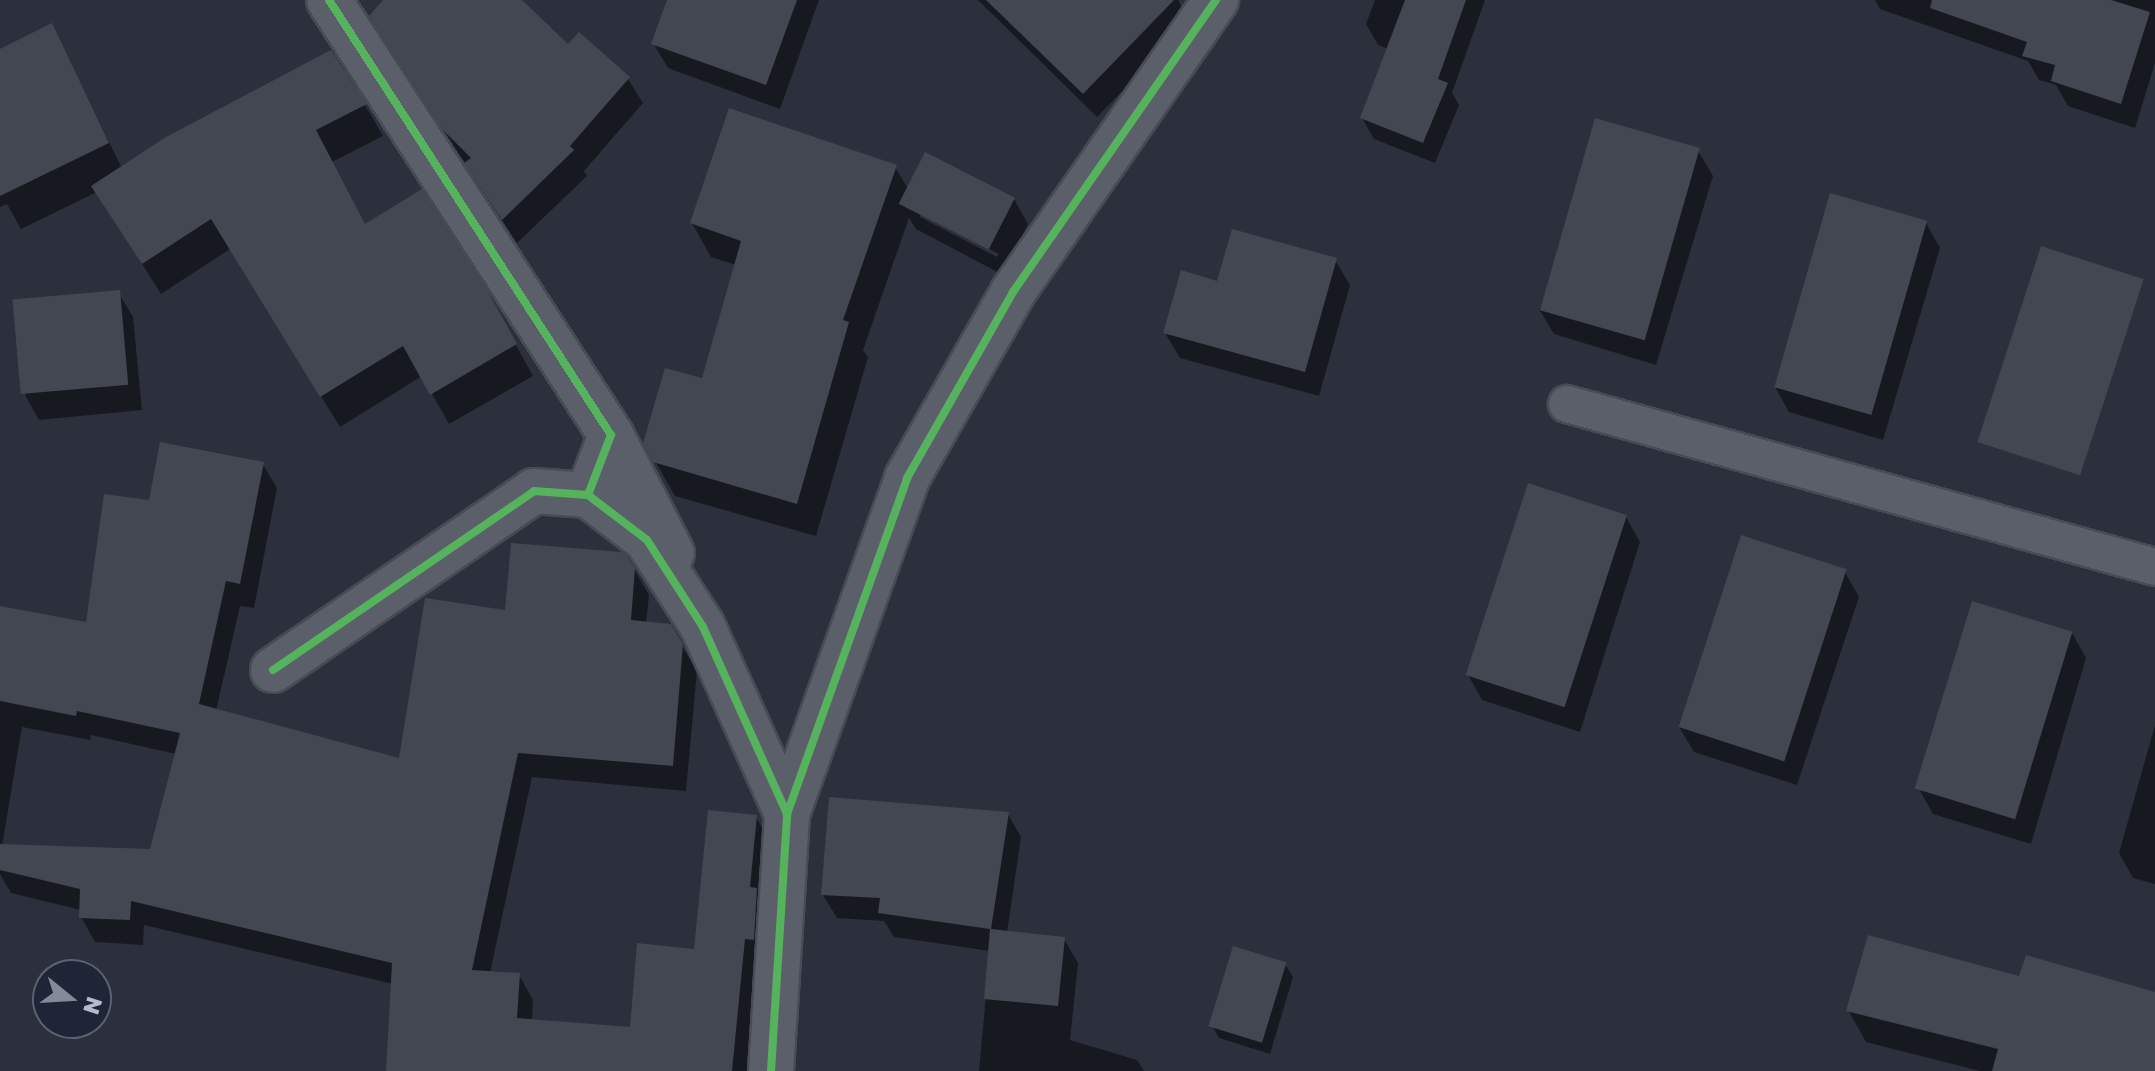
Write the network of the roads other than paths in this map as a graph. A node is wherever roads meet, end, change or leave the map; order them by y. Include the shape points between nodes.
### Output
1 (329, 0) edge
2 (1216, 0) edge
3 (1567, 404) dead end
4 (611, 435) junction
5 (588, 495) junction
6 (2155, 567) edge
7 (273, 670) dead end
8 (787, 814) junction
9 (771, 1071) edge

1 - 4 street
2 - 8 street via 1013,292 907,478
3 - 6 lane
4 - 5 street
4 - 8 street via 762,732
5 - 7 street via 534,491
5 - 8 street via 647,540 703,627
8 - 9 street

